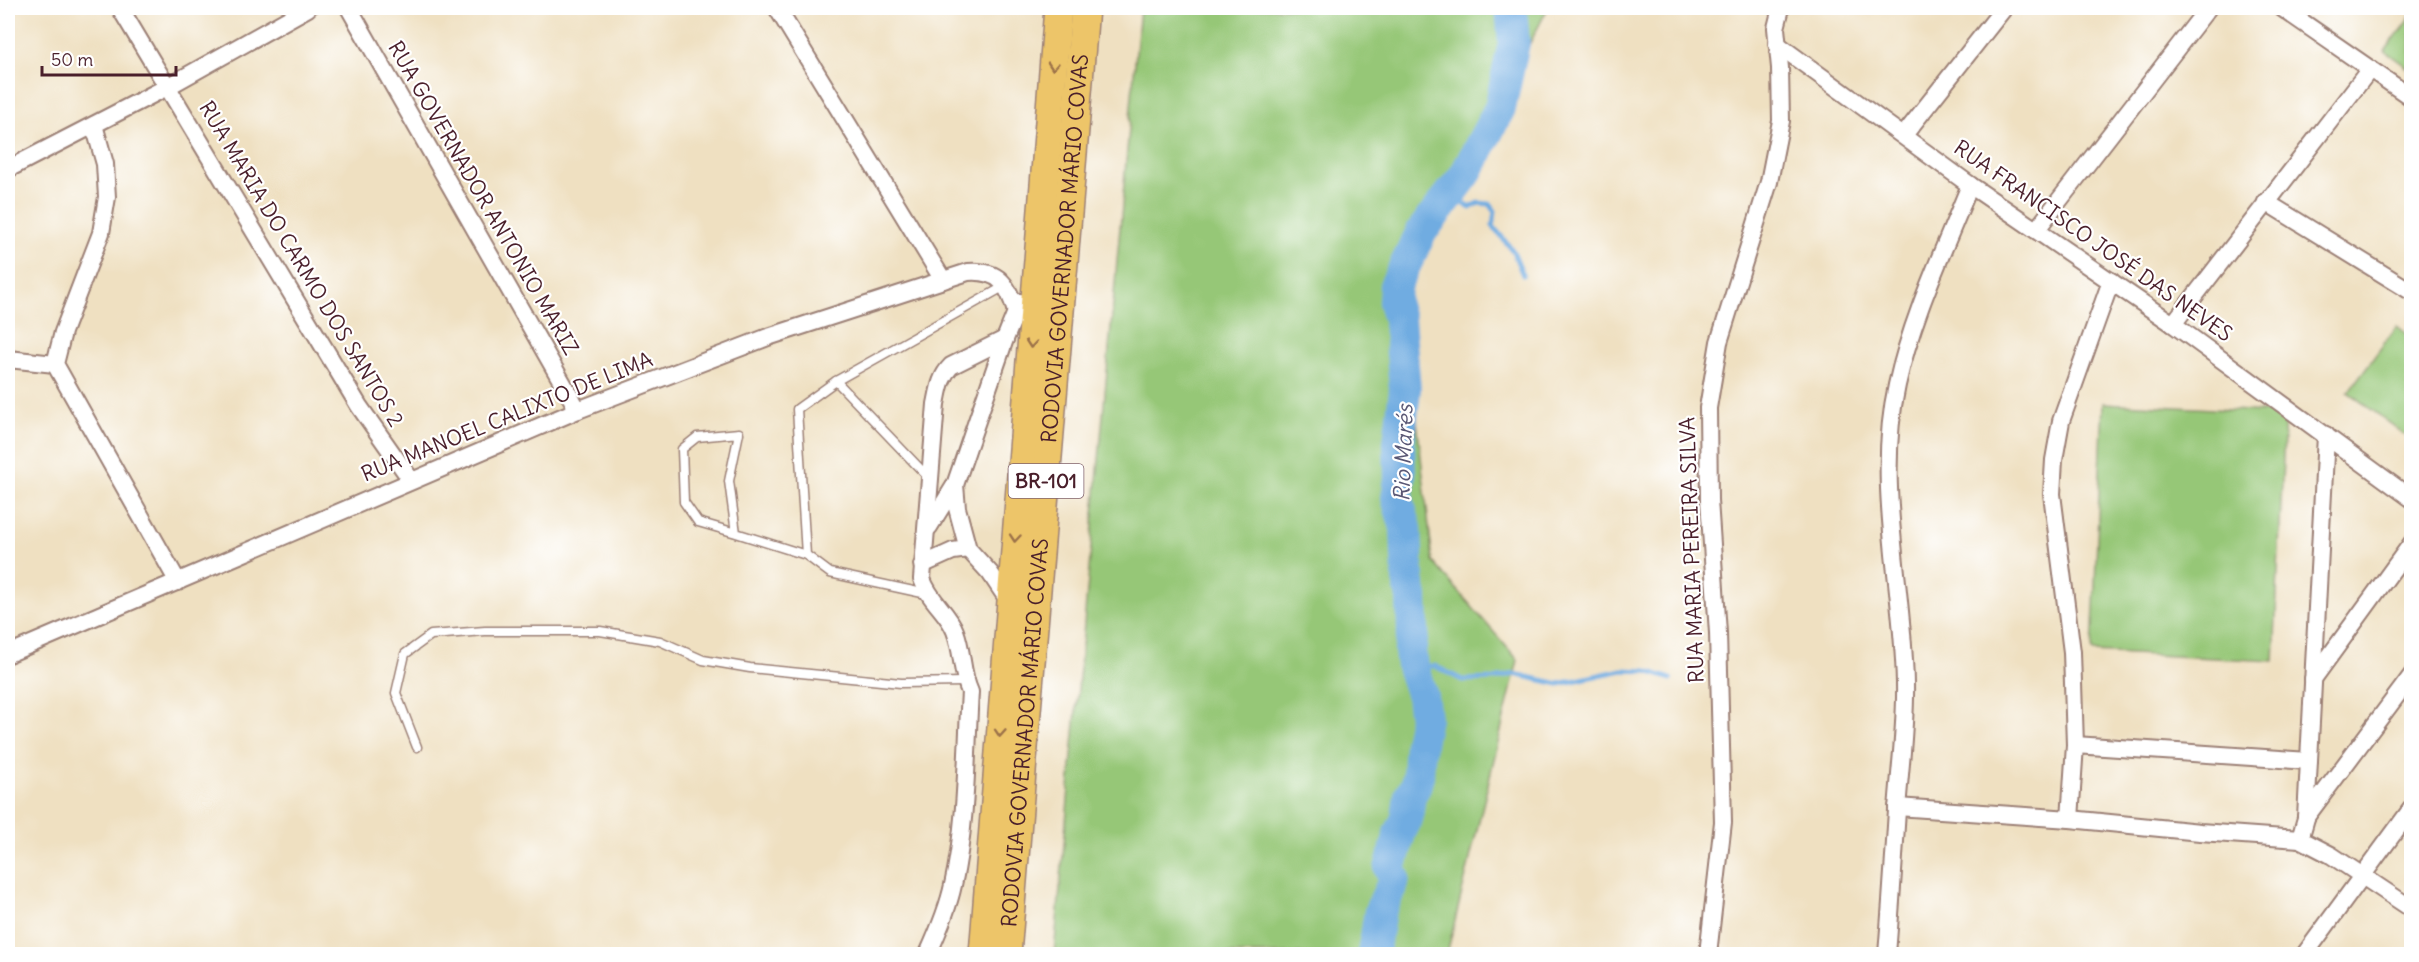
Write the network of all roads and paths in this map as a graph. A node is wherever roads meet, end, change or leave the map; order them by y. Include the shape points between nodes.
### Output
1 (120, 8) edge
2 (308, 8) edge
3 (349, 8) edge
4 (777, 8) edge
5 (1058, 8) edge
6 (1085, 8) edge
7 (1781, 8) edge
8 (2004, 8) edge
9 (2208, 8) edge
10 (2282, 8) edge
11 (1777, 44) junction
12 (2370, 69) junction
13 (167, 87) junction
14 (2412, 98) edge
15 (94, 125) junction
16 (1904, 135) junction
17 (8, 169) edge
18 (1970, 184) junction
19 (2266, 202) junction
20 (2037, 229) junction
21 (1038, 257) junction
22 (944, 280) junction
23 (2111, 281) junction
24 (1006, 286) junction
25 (2412, 292) edge
26 (1016, 312) junction
27 (2173, 324) junction
28 (1005, 339) junction
29 (8, 359) edge
30 (55, 364) junction
31 (836, 381) junction
32 (578, 410) junction
33 (2326, 435) junction
34 (411, 480) junction
35 (930, 480) junction
36 (955, 485) junction
37 (2412, 499) edge
38 (928, 531) junction
39 (736, 533) junction
40 (2412, 543) edge
41 (968, 549) junction
42 (806, 555) junction
43 (922, 564) junction
44 (178, 582) junction
45 (927, 594) junction
46 (1010, 603) junction
47 (8, 654) edge
48 (2412, 675) edge
49 (2313, 680) junction
50 (965, 682) junction
51 (2075, 745) junction
52 (417, 747) dead end
53 (2309, 761) junction
54 (1897, 807) junction
55 (2412, 808) edge
56 (2306, 818) junction
57 (2070, 819) junction
58 (2300, 840) junction
59 (2363, 875) junction
60 (2412, 909) edge
61 (916, 954) edge
62 (928, 954) edge
63 (983, 954) edge
64 (1007, 954) edge
65 (1708, 954) edge
66 (1887, 954) edge
67 (2305, 954) edge

1 - 13 street, RUA MARIA DO CARMO DOS SANTOS 2
2 - 13 street
3 - 32 street, RUA GOVERNADOR ANTONIO MARIZ
4 - 22 street
5 -> 21 highway, RODOVIA GOVERNADOR MÁRIO COVAS / BR-101
6 - 64 highway, RODOVIA GOVERNADOR MÁRIO COVAS / BR-101
7 - 11 street
8 - 16 street
9 - 20 street
10 - 12 street
11 - 16 street, RUA FRANCISCO JOSÉ DAS NEVES
11 - 65 street, RUA MARIA PEREIRA SILVA via 1781,121 1769,182 1719,342 1708,408 1723,822
12 - 14 street
12 - 19 street
13 - 15 street
13 - 34 street, RUA MARIA DO CARMO DOS SANTOS 2 via 359,406
15 - 17 street
15 - 30 street via 105,164 107,197 101,234 63,332
16 - 18 street, RUA FRANCISCO JOSÉ DAS NEVES
18 - 20 street, RUA FRANCISCO JOSÉ DAS NEVES
18 - 54 street via 1912,331 1890,426 1888,476 1905,683 1904,747
19 - 25 street
19 - 27 street
20 - 23 street, RUA FRANCISCO JOSÉ DAS NEVES
21 - 26 street
21 -> 46 highway, RODOVIA GOVERNADOR MÁRIO COVAS / BR-101
22 - 24 street, RUA MANOEL CALIXTO DE LIMA via 980,271
22 - 32 street, RUA MANOEL CALIXTO DE LIMA via 768,337
23 - 27 street, RUA FRANCISCO JOSÉ DAS NEVES
23 - 51 street via 2061,421 2054,460 2052,494 2072,652
24 - 26 street
24 - 31 lane
26 - 28 street
27 - 33 street, RUA FRANCISCO JOSÉ DAS NEVES
28 - 35 street via 951,366 941,380
28 - 36 street
29 - 30 street
30 - 44 street
31 - 35 lane
31 - 42 lane via 797,409
32 - 34 street, RUA MANOEL CALIXTO DE LIMA
33 - 37 street, RUA FRANCISCO JOSÉ DAS NEVES
33 - 49 street
34 - 44 street, RUA MANOEL CALIXTO DE LIMA
35 - 38 street
36 - 38 street
36 - 41 street
38 - 43 street
39 - 39 lane via 729,481 739,433 697,436 682,449 684,502 698,522
39 - 42 lane
40 - 49 street
41 - 43 street
41 - 46 street
42 - 45 lane via 830,573
43 - 45 street
44 - 47 street, RUA MANOEL CALIXTO DE LIMA
45 - 50 street via 955,631
46 -> 63 highway, RODOVIA GOVERNADOR MÁRIO COVAS / BR-101
48 - 56 street
49 - 53 street
50 - 52 lane via 901,683 750,668 703,660 660,641 600,631 431,635 405,654 396,693
50 - 61 street via 960,692 944,879 932,922
50 - 62 street via 970,692 959,853 953,886
51 - 53 street
51 - 57 street
53 - 56 street
54 - 57 street
54 - 66 street
55 - 59 street
56 - 58 street
57 - 58 street
58 - 59 street
59 - 60 street
59 - 67 street

